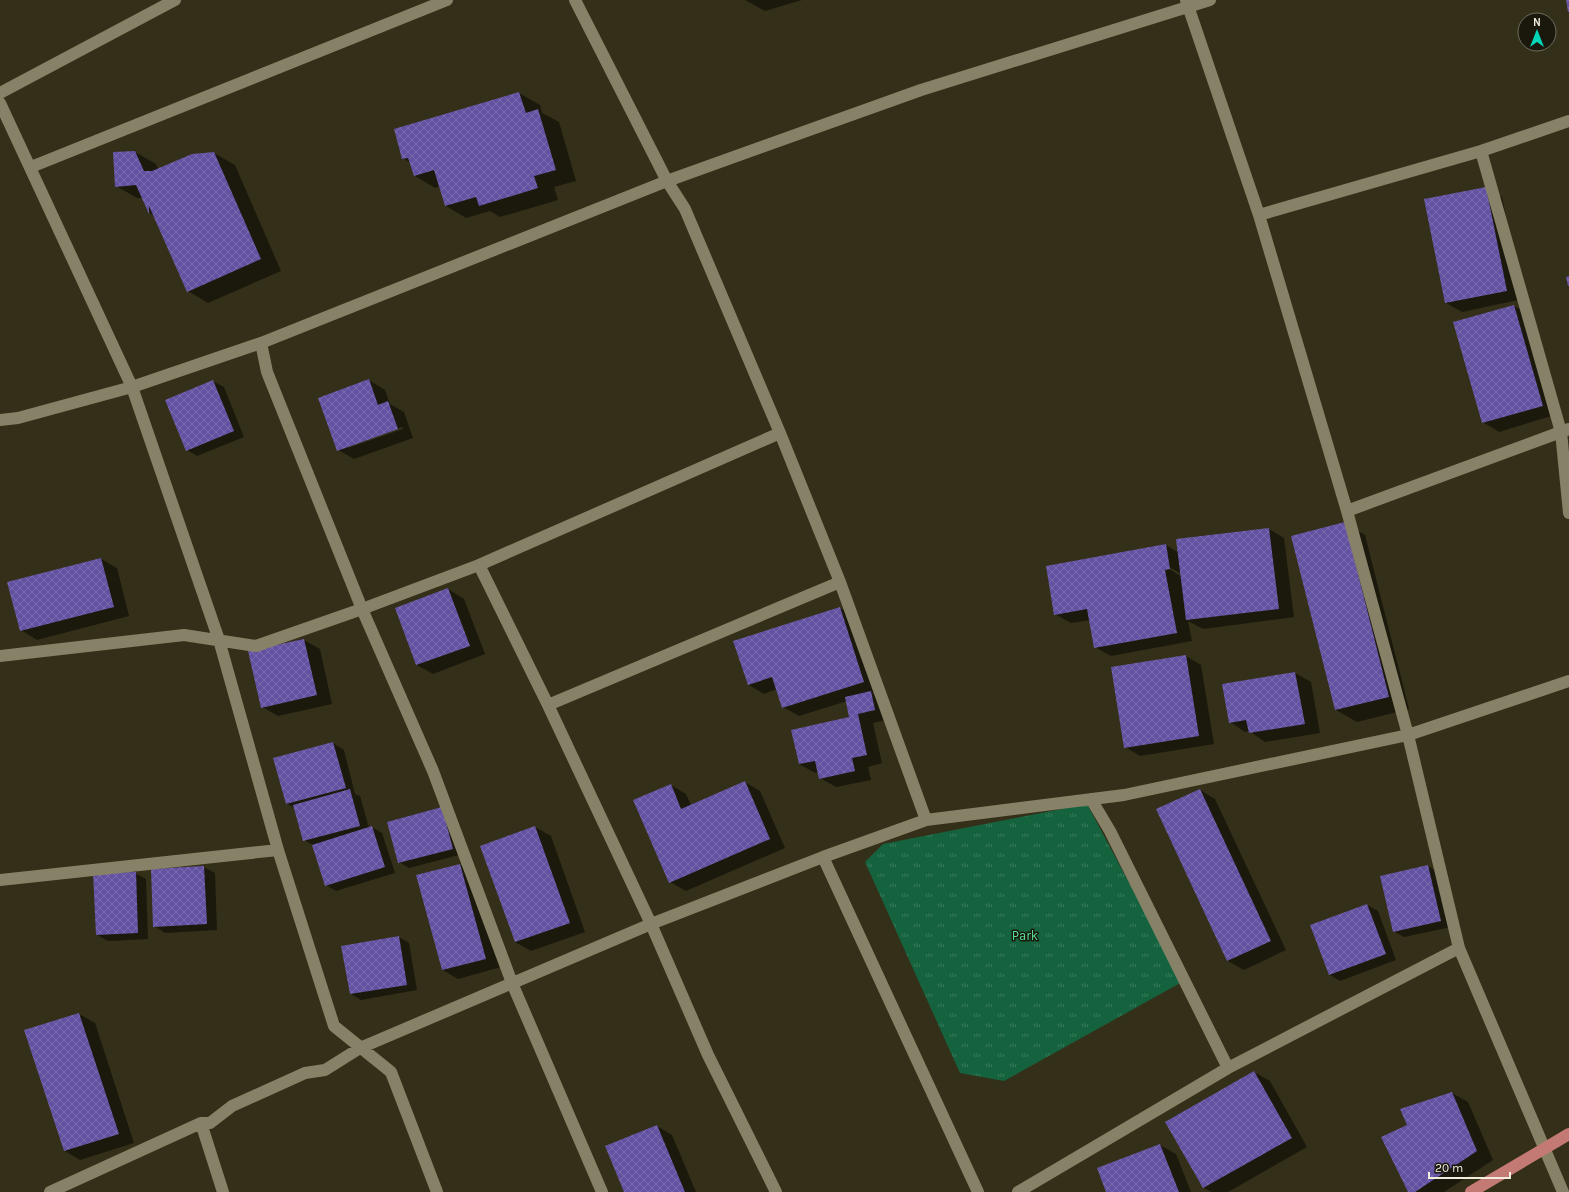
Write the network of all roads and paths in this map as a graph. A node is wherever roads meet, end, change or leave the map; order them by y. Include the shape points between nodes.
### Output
1 (175, 0) edge
2 (447, 0) edge
3 (575, 0) edge
4 (1210, 0) edge
5 (1187, 3) edge
6 (0, 93) edge
7 (0, 103) edge
8 (1569, 121) edge
9 (1481, 151) junction
10 (31, 167) junction
11 (667, 181) junction
12 (1259, 215) junction
13 (261, 343) junction
14 (132, 387) junction
15 (0, 420) edge
16 (1565, 431) edge
17 (780, 432) junction
18 (1347, 511) junction
19 (1569, 512) edge
20 (479, 565) junction
21 (840, 582) junction
22 (362, 609) junction
23 (219, 640) junction
24 (0, 656) edge
25 (1569, 681) edge
26 (548, 706) junction
27 (1408, 735) junction
28 (1091, 799) junction
29 (926, 820) junction
30 (278, 850) junction
31 (823, 857) junction
32 (0, 880) edge
33 (651, 924) junction
34 (1459, 948) junction
35 (512, 983) junction
36 (360, 1048) junction
37 (1228, 1068) junction
38 (201, 1123) junction
39 (1569, 1134) edge
40 (1545, 1150) junction
41 (55, 1191) edge
42 (222, 1192) edge
43 (437, 1192) edge
44 (602, 1192) edge
45 (776, 1192) edge
46 (978, 1192) edge
47 (1018, 1192) edge
48 (1471, 1192) edge
49 (1563, 1192) edge

1 - 6 street
2 - 10 street
3 - 11 street
4 - 5 street
5 - 11 street via 921,90
5 - 12 street
7 - 10 street
8 - 9 street
9 - 12 street
9 - 16 street
10 - 14 street
11 - 13 street
11 - 17 street via 685,209
12 - 18 street
13 - 14 street
13 - 22 street via 267,372
14 - 15 street via 18,418
14 - 23 street
16 - 18 street
16 - 19 street
17 - 20 street
17 - 21 street
18 - 27 street
20 - 22 street
20 - 26 street
21 - 26 street
21 - 29 street
22 - 23 street via 256,646
22 - 35 street via 433,771
23 - 24 street via 184,635
23 - 30 street
25 - 27 street
26 - 33 street
27 - 28 street via 1124,795
27 - 34 street
28 - 29 street
28 - 37 street via 1110,831
29 - 31 street
30 - 32 street
30 - 36 street via 334,1026
31 - 33 street
31 - 46 street
33 - 35 street
33 - 45 street via 708,1055
34 - 37 street
34 - 40 street
35 - 36 street
35 - 44 street
36 - 38 street via 325,1070 305,1073 232,1106 210,1123
36 - 43 street via 391,1072
37 - 47 street
38 - 41 street
38 - 42 street
39 - 40 main road
40 - 48 main road
40 - 49 street

